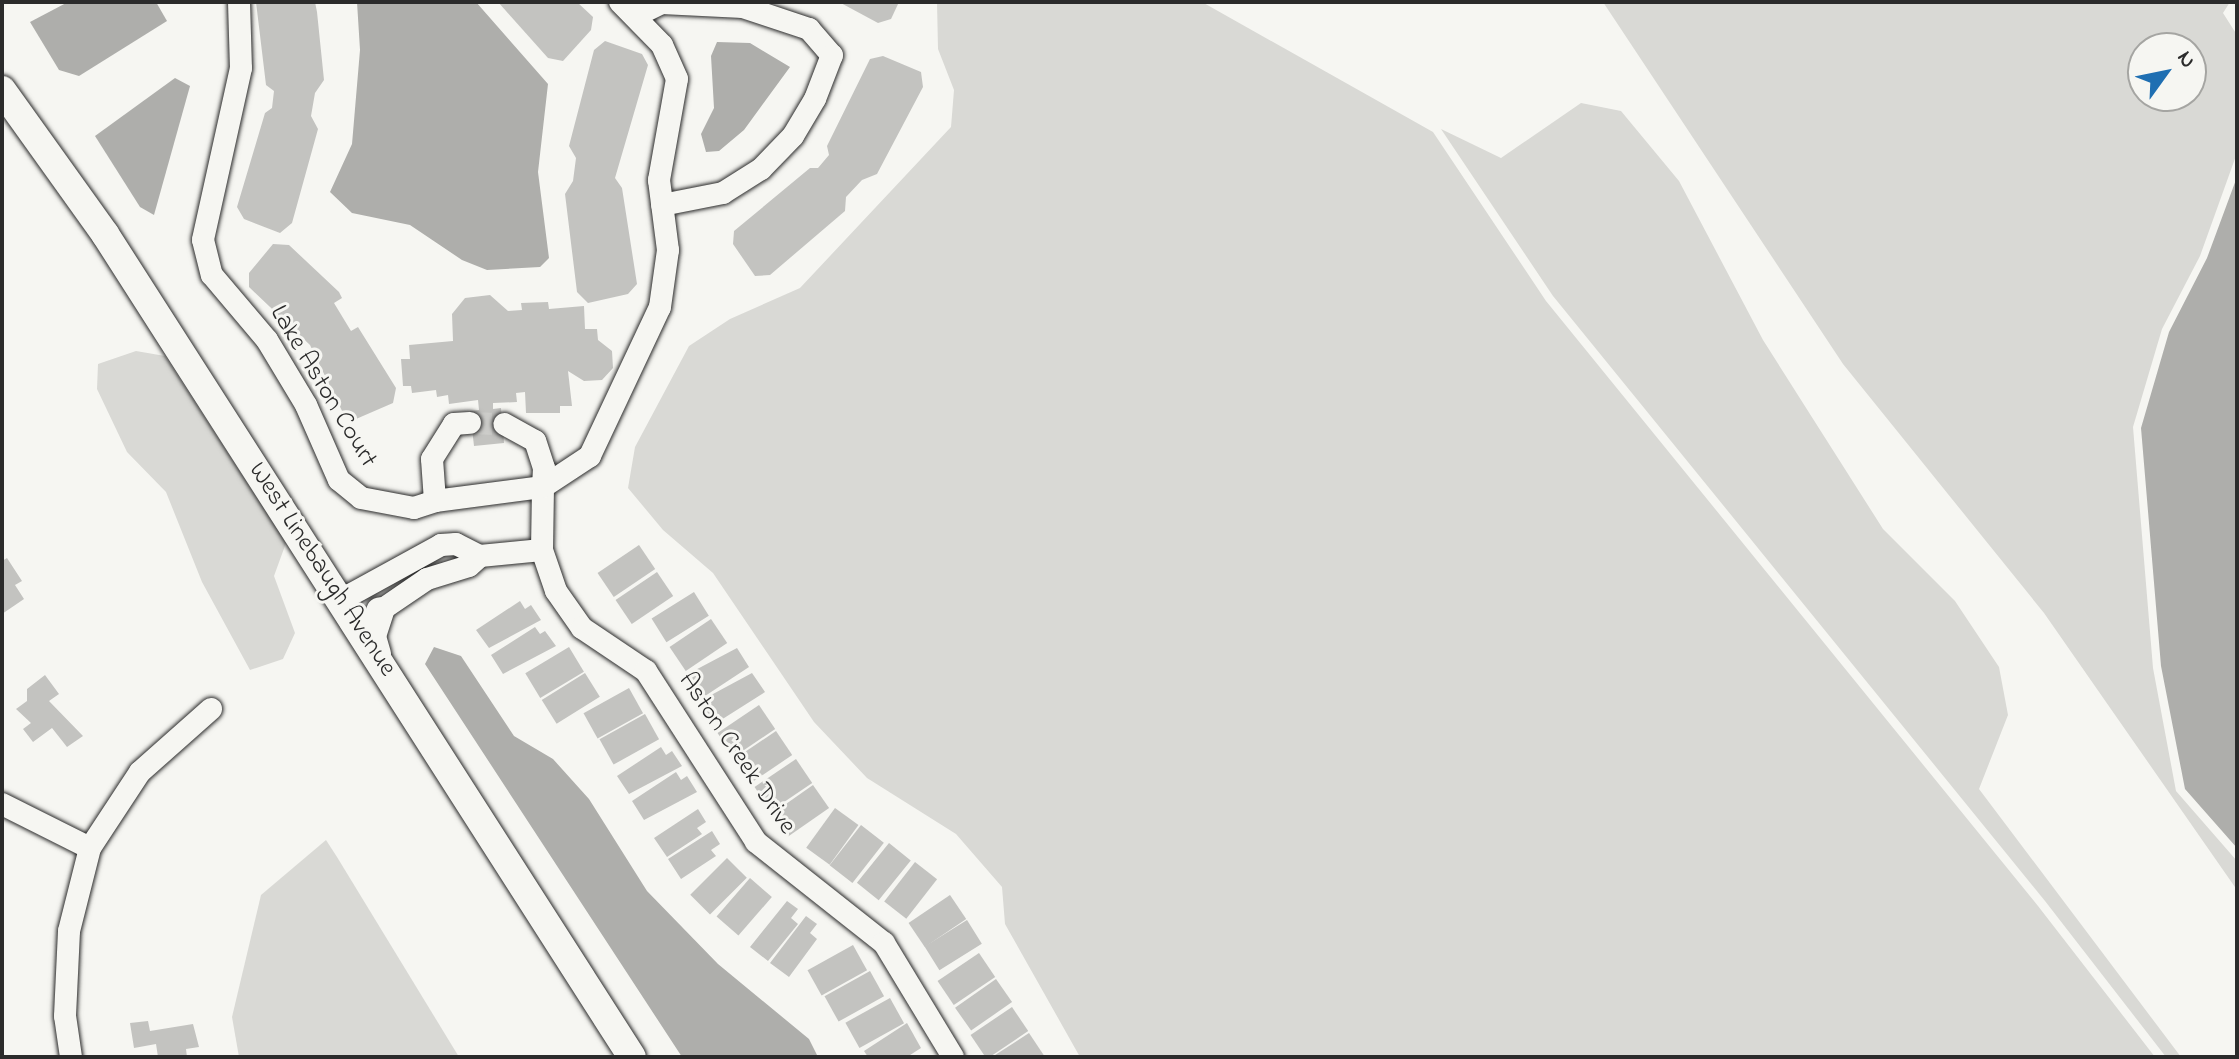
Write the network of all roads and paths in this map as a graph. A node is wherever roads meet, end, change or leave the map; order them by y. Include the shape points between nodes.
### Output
1 (239, 2) edge
2 (628, 9) edge
3 (2, 90) edge
4 (662, 205) junction
5 (470, 423) tunnel mouth
6 (504, 424) tunnel mouth
7 (543, 487) junction
8 (435, 501) junction
9 (542, 550) junction
10 (480, 556) junction
11 (341, 600) junction
12 (380, 611) joint
13 (379, 659) junction
14 (211, 709) dead end
15 (2, 804) edge
16 (90, 848) junction
17 (71, 1057) edge
18 (632, 1057) edge
19 (953, 1057) edge

1 - 8 street, Lake Aston Court via 241,68 203,240 212,275 267,340 306,405 339,480 361,498 386,505 414,508
2 - 4 street, Lake Aston Court via 669,56 677,79 659,180
2 - 4 street via 662,3 743,7 809,29 832,55 793,136 761,169 723,193
3 - 11 main road, West Linebaugh Avenue via 105,234
4 - 7 street, Lake Aston Court via 668,250 660,307 590,456
5 - 8 street via 454,424 432,459
6 - 7 street via 535,441 544,468
7 - 8 street, Lake Aston Court
7 - 9 street
9 - 10 street
9 - 19 street, Aston Creek Drive via 556,591 582,628 646,671 756,842 884,943
10 - 11 street via 456,544 441,545
10 - 12 street via 469,566 427,579
11 - 13 main road, West Linebaugh Avenue
12 - 13 main road via 372,636
13 - 18 main road, West Linebaugh Avenue
14 - 16 street via 140,772
15 - 16 street
16 - 17 street via 69,931 65,1016

